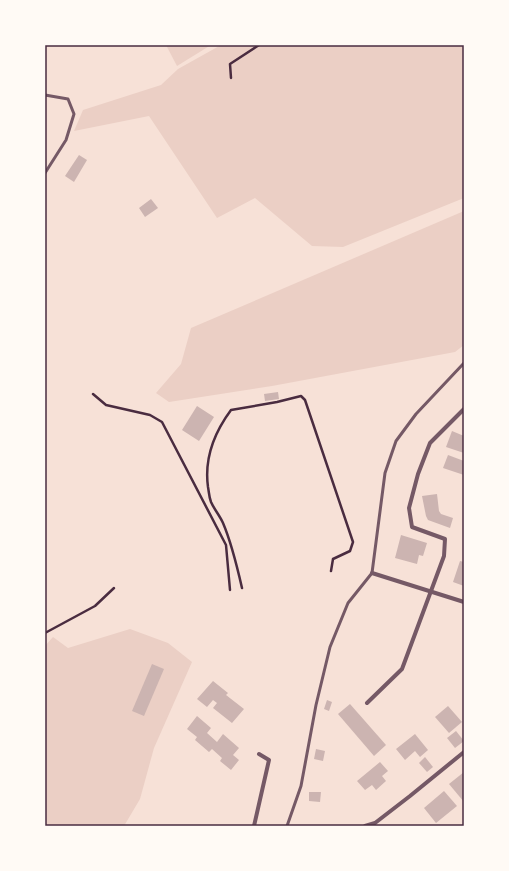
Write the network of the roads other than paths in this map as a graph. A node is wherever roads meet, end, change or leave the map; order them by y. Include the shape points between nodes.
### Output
1 (45, 95) edge
2 (45, 173) edge
3 (464, 363) edge
4 (464, 409) edge
5 (372, 573) junction
6 (430, 592) junction
7 (464, 602) edge
8 (367, 703) dead end
9 (464, 752) edge
10 (259, 754) dead end
11 (254, 826) edge
12 (287, 826) edge
13 (365, 826) edge

1 - 2 lane via 68,99 74,114 66,140
3 - 5 lane via 416,414 396,441 386,474
4 - 6 street via 430,443 409,508 412,527 445,539 444,556
5 - 6 street
5 - 12 lane via 348,603 330,647 301,786
6 - 7 street
6 - 8 street via 402,669
9 - 13 street via 410,796 375,822
10 - 11 street via 269,760

